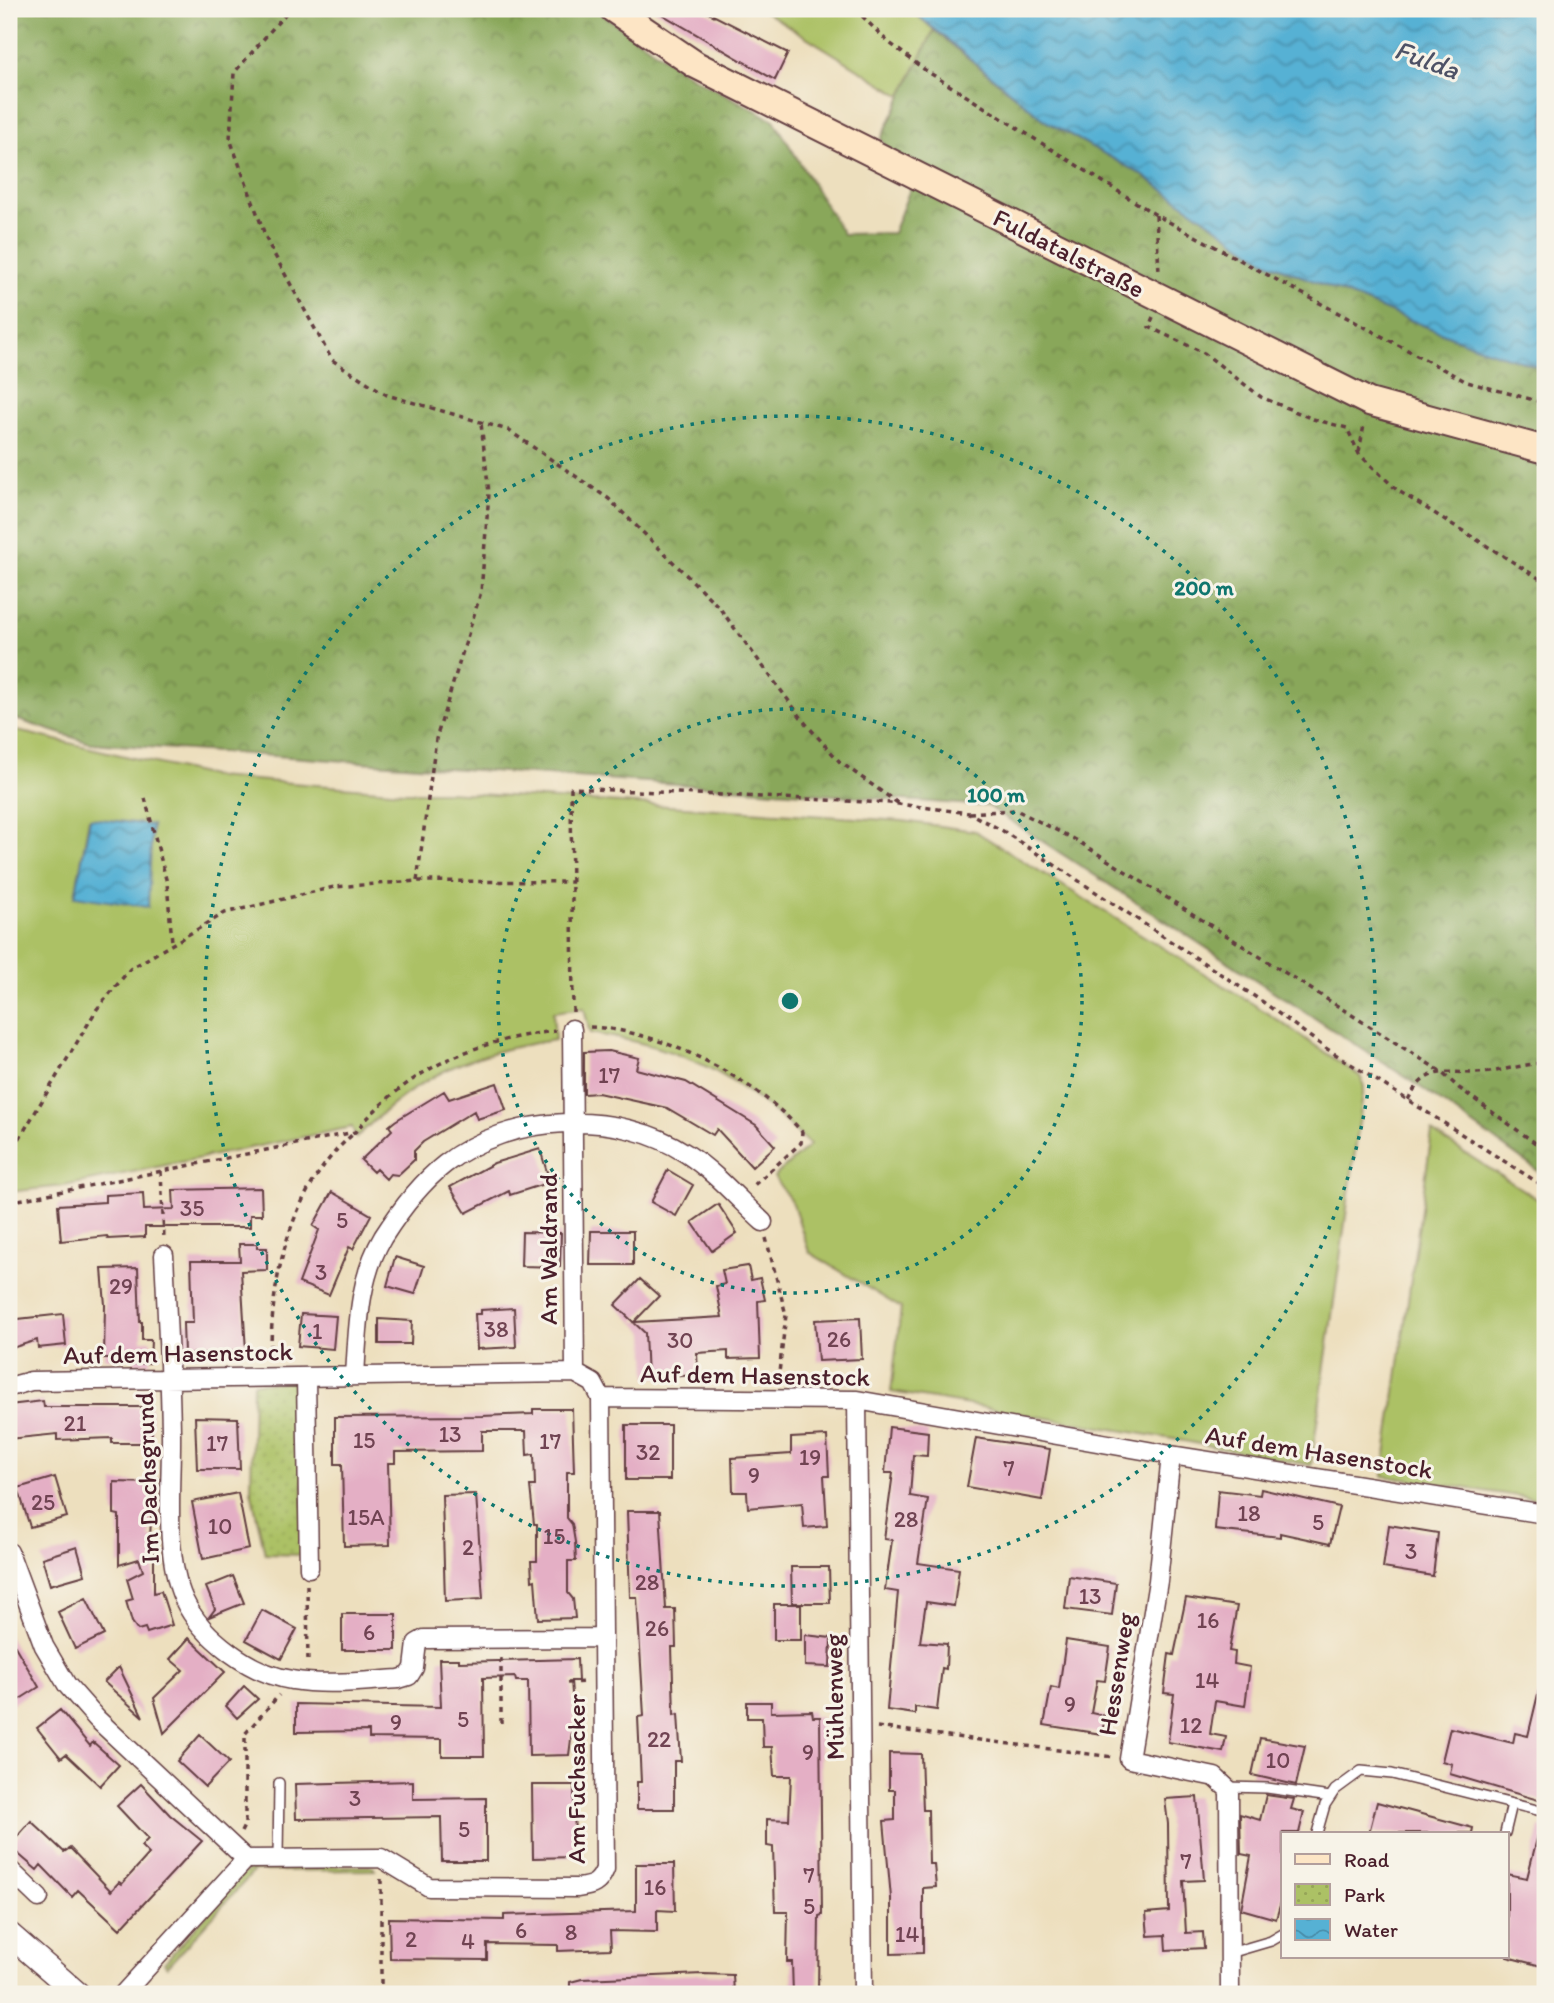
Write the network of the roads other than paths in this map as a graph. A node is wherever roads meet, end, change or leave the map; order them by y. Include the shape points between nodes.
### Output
1 (613, 9) edge
2 (1545, 450) edge
3 (572, 1028) road end
4 (573, 1124) junction
5 (762, 1222) road end
6 (164, 1255) road end
7 (575, 1373) junction
8 (355, 1376) junction
9 (306, 1377) junction
10 (170, 1379) junction
11 (9, 1387) edge
12 (601, 1398) junction
13 (857, 1400) junction
14 (1171, 1455) junction
15 (1545, 1514) edge
16 (9, 1552) edge
17 (309, 1568) road end
18 (16, 1597) edge
19 (602, 1638) junction
20 (279, 1783) dead end
21 (1226, 1787) junction
22 (1330, 1797) junction
23 (1512, 1804) junction
24 (1545, 1812) edge
25 (1317, 1832) edge
26 (1506, 1832) edge
27 (240, 1852) junction
28 (278, 1857) junction
29 (9, 1869) edge
30 (40, 1898) dead end
31 (9, 1934) edge
32 (1281, 1935) edge
33 (1230, 1953) junction
34 (78, 1994) edge
35 (123, 1994) edge
36 (863, 1994) edge
37 (1230, 1994) edge

1 - 2 main road, Fuldatalstraße via 696,65 1368,402
3 - 4 street, Am Waldrand
4 - 5 street via 615,1127 686,1153
4 - 7 street, Am Waldrand
4 - 8 street via 527,1126 480,1144 445,1163 418,1191 383,1238 359,1301
6 - 10 street, Im Dachsgrund
7 - 8 street, Auf dem Hasenstock
7 - 12 street via 593,1383
8 - 9 street, Auf dem Hasenstock
9 - 10 street, Auf dem Hasenstock
9 - 17 street
10 - 11 street, Auf dem Hasenstock via 31,1381
10 - 19 street, Im Dachsgrund via 173,1561 184,1600 202,1626 261,1671 300,1681 399,1679 414,1668 417,1643 424,1639
12 - 13 street, Auf dem Hasenstock
12 - 19 street, Am Fuchsacker
13 - 14 street, Auf dem Hasenstock
13 - 36 street, Mühlenweg
14 - 15 street, Auf dem Hasenstock
14 - 21 street, Hessenweg via 1158,1581 1129,1759 1214,1777
16 - 18 street
18 - 27 street via 67,1685 97,1719
19 - 28 street, Am Fuchsacker via 605,1869 593,1886 434,1887 381,1858
20 - 28 lane
21 - 22 lane
21 - 33 street
22 - 23 lane via 1361,1772 1392,1774
22 - 25 lane
23 - 24 lane
23 - 26 lane
27 - 28 street, Am Fuchsacker
27 - 35 street
29 - 30 street
31 - 34 street
32 - 33 lane
33 - 37 street

